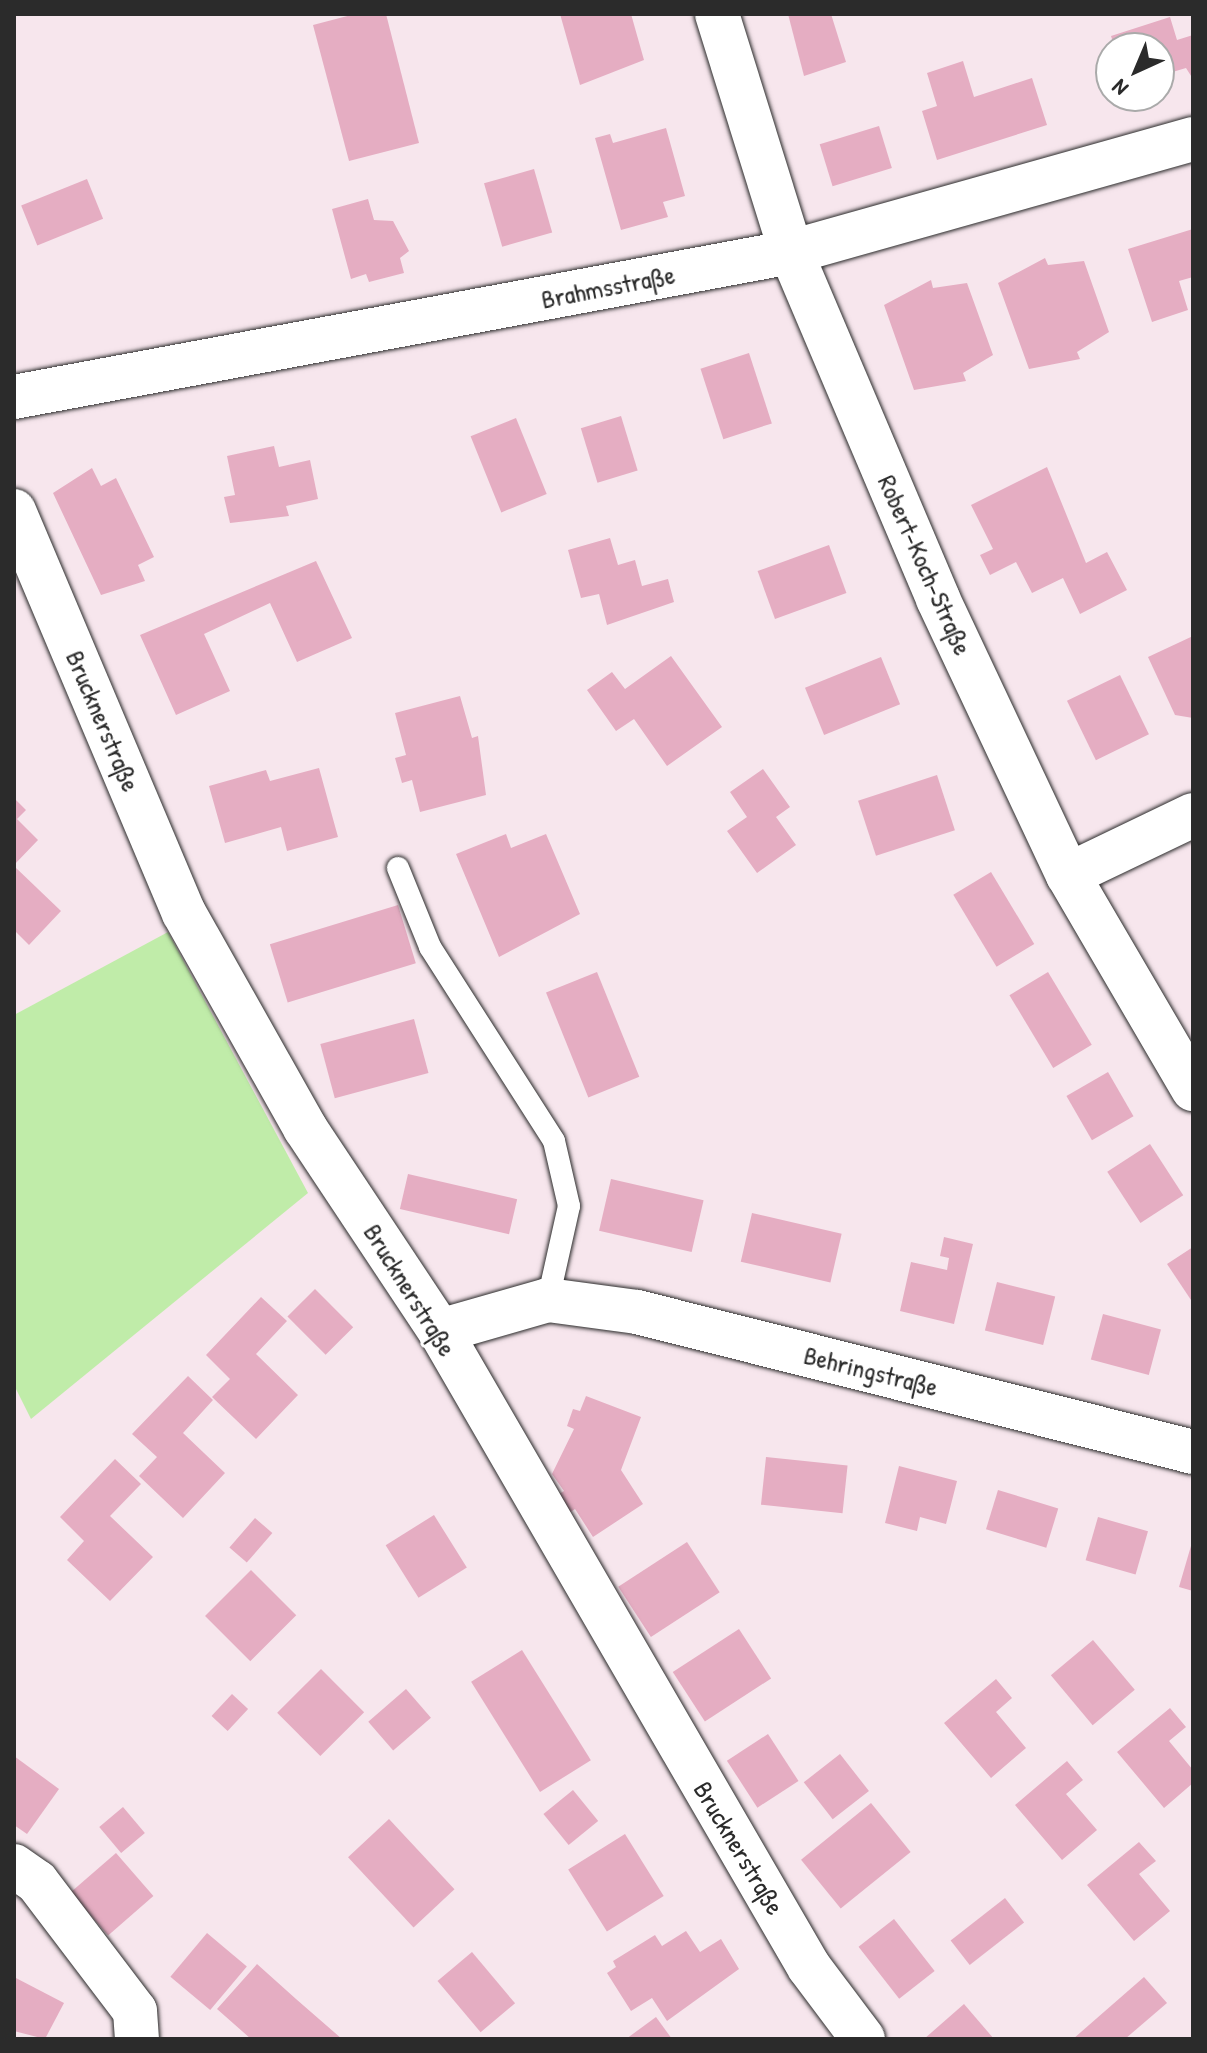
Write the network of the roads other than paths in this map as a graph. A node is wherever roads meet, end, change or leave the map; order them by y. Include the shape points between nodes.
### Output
1 (717, 14) edge
2 (1193, 139) edge
3 (791, 252) junction
4 (14, 397) edge
5 (14, 511) edge
6 (1193, 815) edge
7 (398, 868) dead end
8 (1068, 875) junction
9 (1193, 1089) edge
10 (548, 1300) junction
11 (440, 1331) junction
12 (1193, 1452) edge
13 (14, 1866) edge
14 (137, 2039) edge
15 (863, 2039) edge

1 - 3 street, Robert-Koch-Straße
2 - 3 street, Brahmsstraße
3 - 4 street, Brahmsstraße
3 - 8 street, Robert-Koch-Straße via 938,599
5 - 11 street, Brucknerstraße via 184,913 305,1128
6 - 8 street
7 - 10 lane via 430,947 554,1141 569,1206
8 - 9 street, Robert-Koch-Straße
10 - 11 street, Behringstraße
10 - 12 street, Behringstraße via 637,1312
11 - 15 street, Brucknerstraße via 809,1967
13 - 14 street via 37,1882 135,2011

